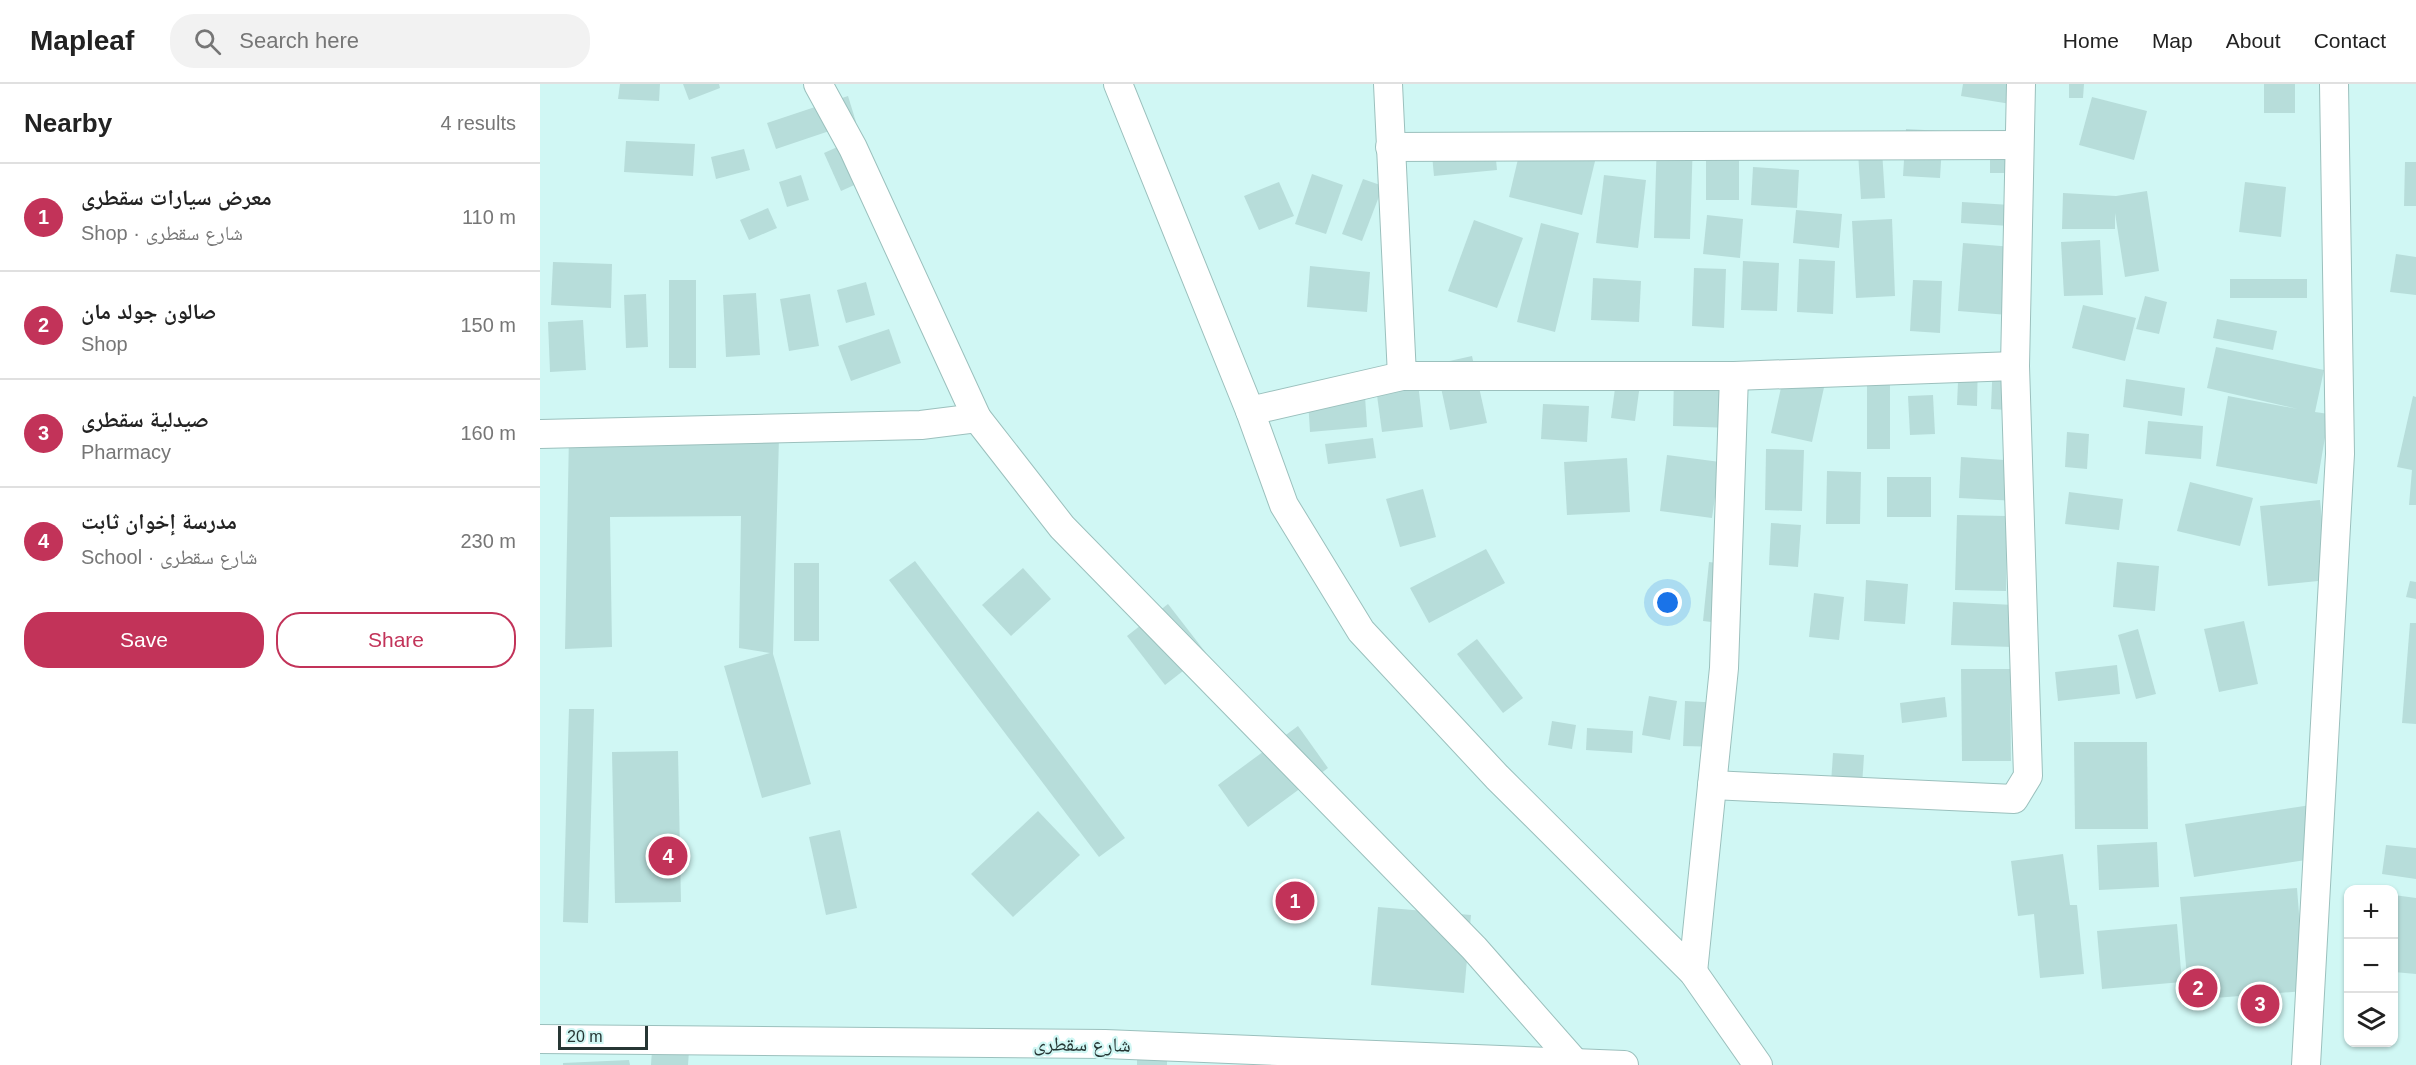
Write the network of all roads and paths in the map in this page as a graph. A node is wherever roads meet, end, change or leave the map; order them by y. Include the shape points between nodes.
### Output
1 (818, 84) edge
2 (1118, 84) edge
3 (1388, 84) edge
4 (2021, 84) edge
5 (2334, 84) edge
6 (2019, 145) junction
7 (1390, 147) junction
8 (2015, 366) junction
9 (1402, 376) junction
10 (1734, 376) junction
11 (1250, 411) junction
12 (976, 418) junction
13 (540, 434) edge
14 (1712, 784) junction
15 (1693, 972) junction
16 (540, 1039) edge
17 (1501, 1062) edge
18 (1576, 1064) edge
19 (1624, 1065) edge
20 (1758, 1065) edge
21 (2306, 1065) edge

1 - 12 street via 853,148
2 - 11 street
3 - 7 street
4 - 6 street
5 - 21 street via 2340,454
6 - 7 street
6 - 8 street
7 - 9 street
8 - 10 street
8 - 14 street via 2028,776 2014,799
9 - 10 street
9 - 11 street
10 - 14 street via 1724,668
11 - 15 street via 1284,505 1360,631 1497,777
12 - 13 street via 921,425
12 - 18 street via 1062,527 1474,948
14 - 15 street
15 - 20 street
16 - 17 street, شارع سقطرى via 1105,1044
17 - 18 street, شارع سقطرى
18 - 19 street, شارع سقطرى

